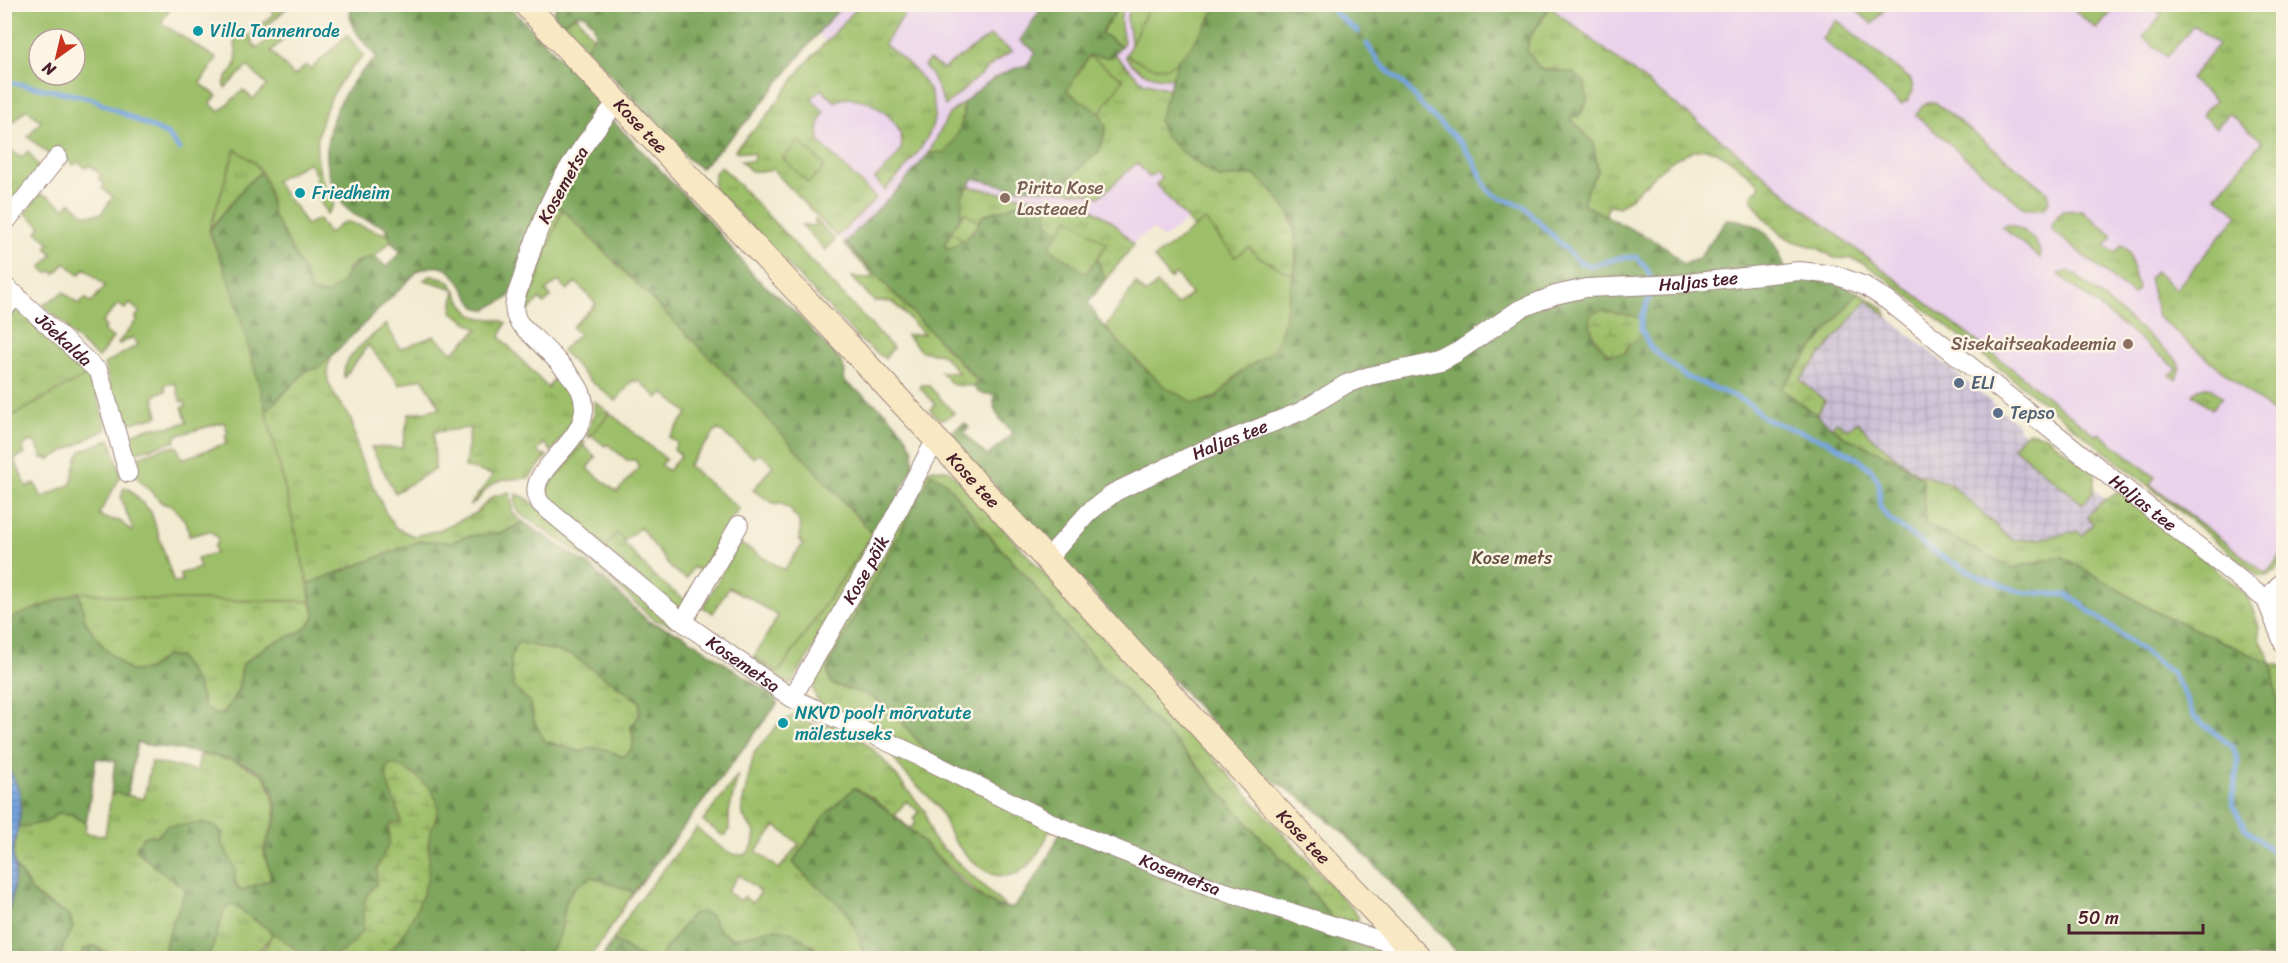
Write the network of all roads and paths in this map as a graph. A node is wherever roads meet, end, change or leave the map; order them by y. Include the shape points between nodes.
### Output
1 (525, 4) edge
2 (617, 102) junction
3 (58, 157) dead end
4 (4, 224) edge
5 (9, 296) edge
6 (936, 439) junction
7 (128, 473) dead end
8 (739, 525) dead end
9 (1047, 559) junction
10 (2283, 579) edge
11 (2266, 600) junction
12 (683, 622) junction
13 (2283, 645) edge
14 (792, 698) junction
15 (1415, 954) edge

1 - 2 main road, Kose tee
2 - 6 main road, Kose tee
2 - 12 street, Kosemetsa via 594,130 551,199 514,307 520,324 579,388 584,404 575,434 544,472 535,491 548,510
3 - 4 street
5 - 7 street, Jõekalda via 99,372
6 - 9 main road, Kose tee
6 - 14 street, Kose põik
8 - 12 street
9 - 11 street, Haljas tee via 1089,512 1115,492 1201,451 1302,411 1346,384 1441,361 1520,309 1544,299 1586,288 1677,284 1799,271 1835,274 1888,301
9 - 15 main road, Kose tee
10 - 11 street
11 - 13 street
12 - 14 street, Kosemetsa
14 - 15 street, Kosemetsa via 1069,830 1216,889

